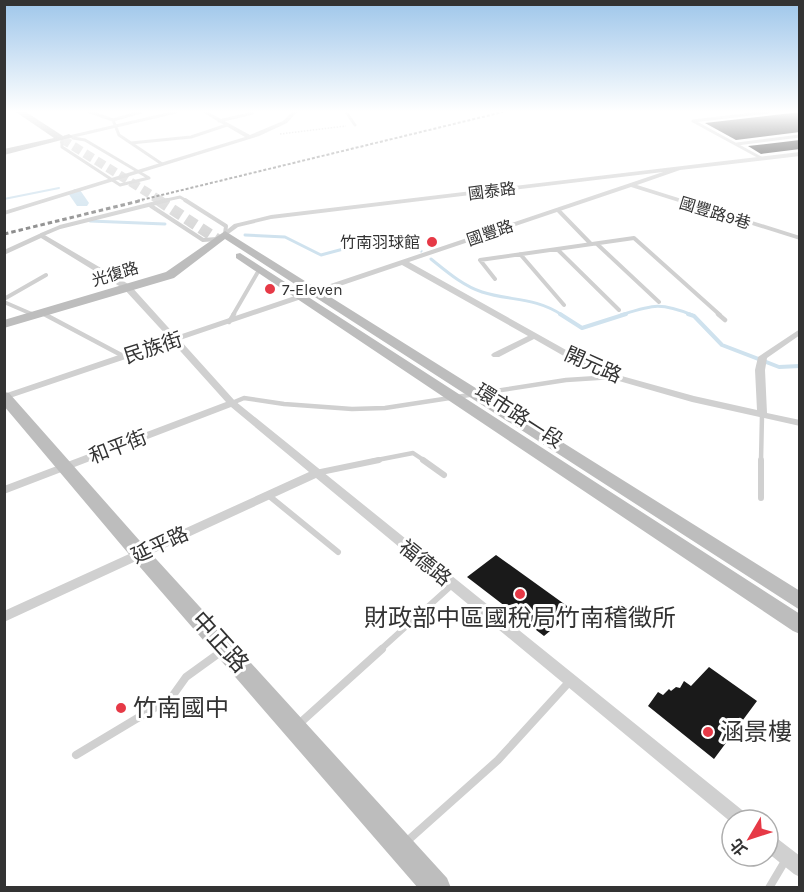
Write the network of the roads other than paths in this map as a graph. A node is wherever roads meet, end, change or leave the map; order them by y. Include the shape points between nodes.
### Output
1 (72, 154) edge
2 (108, 154) edge
3 (147, 154) edge
4 (195, 154) edge
5 (753, 154) edge
6 (800, 154) edge
7 (761, 158) junction
8 (162, 164) junction
9 (678, 169) junction
10 (138, 171) junction
11 (110, 180) junction
12 (631, 185) junction
13 (180, 198) joint
14 (151, 206) junction
15 (558, 210) junction
16 (7, 212) edge
17 (40, 235) junction
18 (221, 237) junction
19 (800, 238) edge
20 (591, 244) junction
21 (597, 244) junction
22 (557, 249) junction
23 (4, 254) edge
24 (520, 254) junction
25 (403, 262) junction
26 (259, 270) junction
27 (46, 275) dead end
28 (495, 279) dead end
29 (127, 287) junction
30 (309, 295) junction
31 (4, 300) edge
32 (659, 302) dead end
33 (564, 305) dead end
34 (619, 310) dead end
35 (38, 314) junction
36 (725, 321) dead end
37 (229, 322) junction
38 (4, 324) edge
39 (800, 331) edge
40 (534, 336) junction
41 (175, 340) junction
42 (496, 355) dead end
43 (125, 357) junction
44 (615, 377) junction
45 (473, 394) junction
46 (5, 397) edge
47 (452, 398) junction
48 (232, 404) junction
49 (762, 415) junction
50 (800, 423) edge
51 (573, 466) junction
52 (65, 467) junction
53 (316, 473) junction
54 (444, 475) dead end
55 (4, 490) edge
56 (268, 495) junction
57 (761, 498) dead end
58 (338, 552) dead end
59 (140, 554) junction
60 (452, 585) junction
61 (800, 602) edge
62 (4, 617) edge
63 (800, 625) edge
64 (225, 648) junction
65 (571, 680) junction
66 (296, 726) junction
67 (76, 754) dead end
68 (726, 808) edge
69 (401, 846) junction
70 (780, 852) edge
71 (793, 863) edge
72 (437, 888) edge
73 (769, 888) edge

1 - 11 lane
2 - 10 lane
3 - 8 lane
4 - 8 street
5 - 7 lane
6 - 7 street, 國泰路
7 - 9 street, 國泰路
8 - 10 street
9 - 12 street, 國豐路
9 - 18 street, 國泰路 via 271,216 236,225
10 - 11 street
10 - 11 lane via 149,178 120,185
11 - 16 street
12 - 15 street, 國豐路
12 - 19 street, 國豐路9巷
13 - 14 lane
13 - 18 lane via 226,226
14 - 17 lane via 51,229
14 - 18 lane via 203,240
15 - 20 lane
15 - 25 street, 國豐路
17 - 23 street
17 - 29 street, 福德路
18 - 26 main road, 環市路一段
18 - 29 main road, 光復路 via 170,275
18 - 30 main road, 環市路一段
20 - 21 lane
20 - 22 lane
21 - 32 lane
21 - 36 lane via 634,238
22 - 24 lane
22 - 34 lane
24 - 28 lane via 480,260
24 - 33 lane
25 - 30 street, 國豐路
25 - 40 street, 開元路
26 - 30 main road, 環市路一段
26 - 37 lane
27 - 31 lane
29 - 35 main road, 光復路
29 - 41 street, 福德路
30 - 37 street, 民族街
30 - 45 main road, 環市路一段
30 - 47 main road, 環市路一段
31 - 35 lane
35 - 38 main road, 光復路
35 - 43 lane
37 - 41 street, 民族街
39 - 49 street via 763,357
40 - 42 street
40 - 44 street, 開元路
41 - 43 street, 民族街
41 - 48 street, 福德路
43 - 46 street, 民族街
44 - 45 lane
44 - 49 street, 開元路
45 - 47 lane
45 - 51 main road, 環市路一段
46 - 52 main road, 中正路
47 - 48 lane via 385,408 296,405 244,398
47 - 51 main road, 環市路一段
48 - 52 street, 和平街
48 - 53 street, 福德路
49 - 50 street, 開元路
49 - 57 lane
51 - 61 main road, 環市路一段
51 - 63 main road, 環市路一段
52 - 55 street, 和平街
52 - 59 main road, 中正路
53 - 54 lane via 413,453
53 - 56 street, 延平路
53 - 60 street, 福德路
56 - 58 lane
56 - 59 street, 延平路
59 - 62 street, 延平路
59 - 64 main road, 中正路
60 - 65 street, 福德路
60 - 66 lane
64 - 66 main road, 中正路
64 - 67 lane via 186,677 171,698
65 - 68 street, 福德路
65 - 69 lane via 498,760
66 - 69 main road, 中正路
69 - 72 main road, 中正路
70 - 71 street
71 - 73 lane

